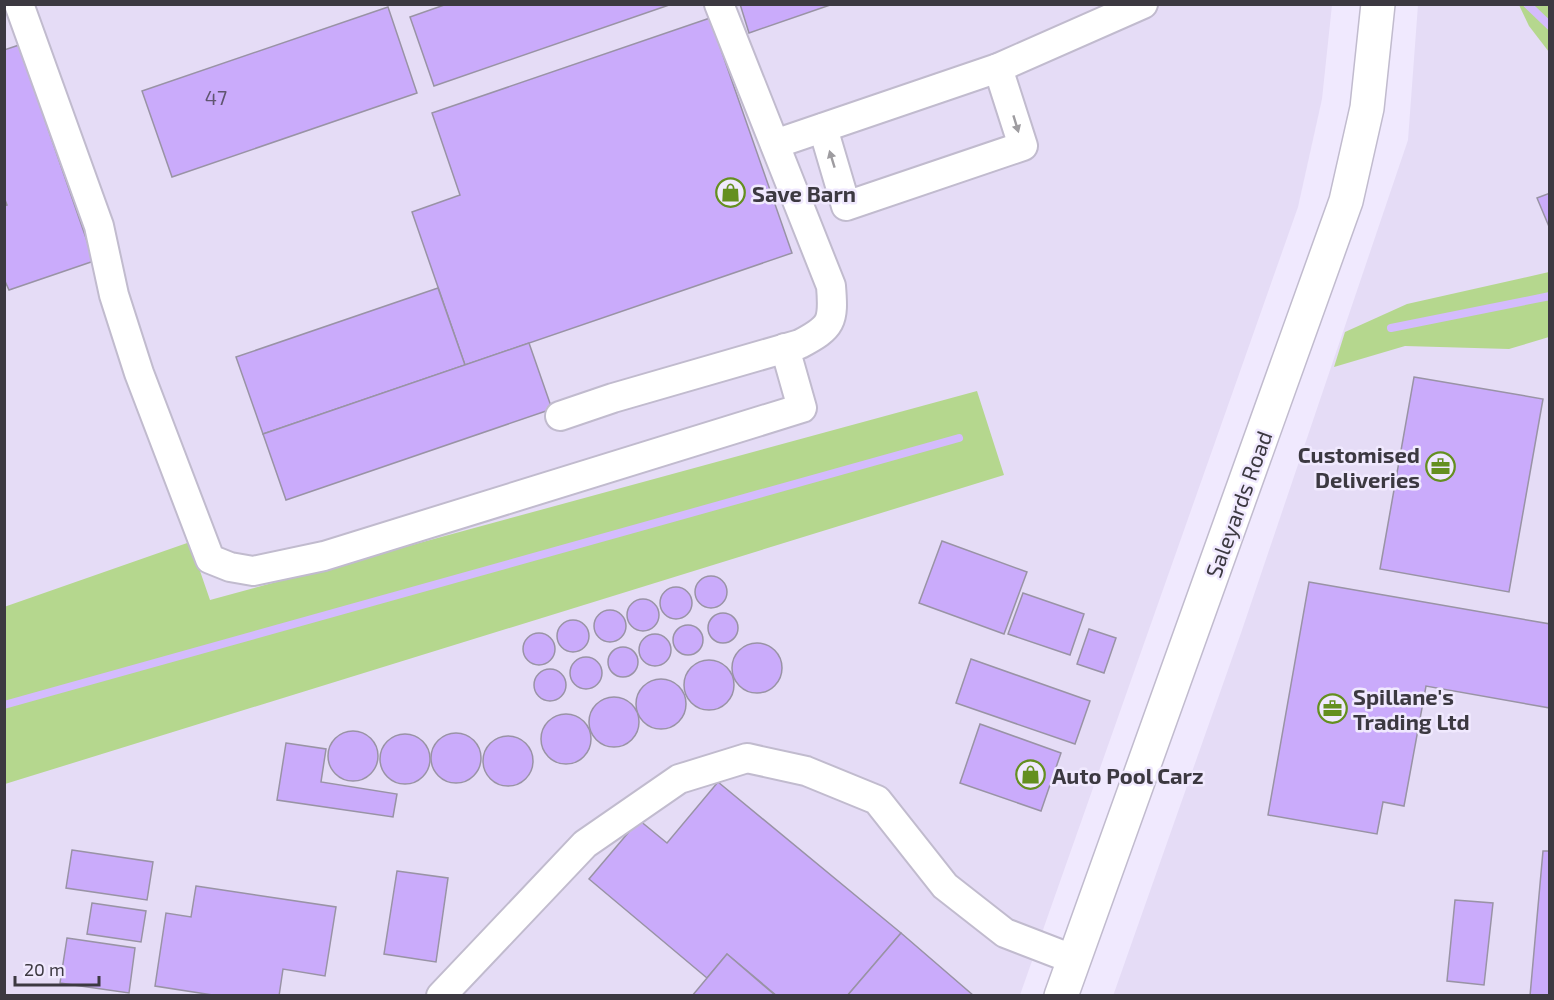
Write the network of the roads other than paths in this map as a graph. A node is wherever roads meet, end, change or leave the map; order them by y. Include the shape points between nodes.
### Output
1 (19, 4) edge
2 (719, 4) edge
3 (1143, 4) edge
4 (1378, 4) edge
5 (998, 68) junction
6 (823, 128) junction
7 (775, 144) junction
8 (846, 206) junction
9 (819, 255) junction
10 (785, 348) junction
11 (560, 416) dead end
12 (1075, 960) junction
13 (441, 996) edge
14 (1062, 996) edge

1 - 10 lane via 99,226 114,295 139,373 210,559 254,571 324,556 802,408
2 - 7 lane
3 - 5 lane
4 - 12 main road, Saleyards Road via 1367,108 1346,201
5 - 6 lane
5 -> 8 lane via 1023,146
6 - 7 lane
8 -> 6 lane
7 - 9 lane
8 - 9 lane via 823,225
9 - 10 lane via 831,286 833,311 823,331
10 - 11 lane
12 - 13 lane via 1005,933 945,886 878,800 806,771 747,758 679,779 585,844
12 - 14 main road, Saleyards Road

